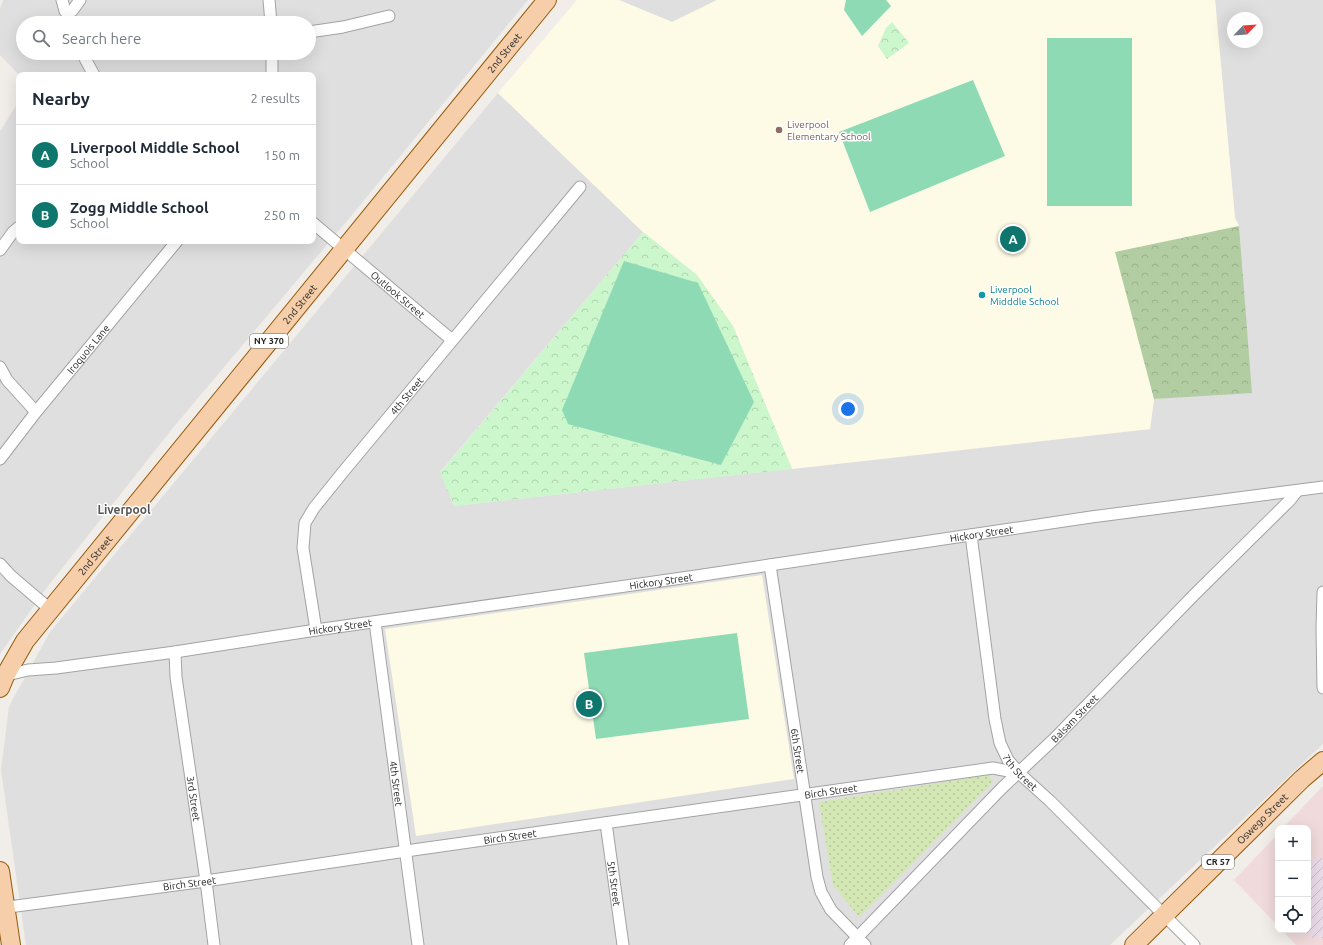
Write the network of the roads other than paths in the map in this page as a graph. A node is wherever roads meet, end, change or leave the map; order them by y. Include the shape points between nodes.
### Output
1 (62, 0) edge
2 (80, 0) edge
3 (269, 0) edge
4 (547, 0) edge
5 (66, 16) edge
6 (68, 16) edge
7 (270, 16) edge
8 (389, 16) dead end
9 (316, 31) edge
10 (86, 60) edge
11 (272, 60) edge
12 (92, 72) edge
13 (272, 72) edge
14 (580, 187) dead end
15 (316, 226) edge
16 (16, 230) edge
17 (176, 244) edge
18 (344, 249) junction
19 (0, 250) edge
20 (452, 340) junction
21 (0, 367) edge
22 (36, 412) junction
23 (0, 459) edge
24 (1323, 487) edge
25 (1297, 490) junction
26 (971, 535) junction
27 (0, 564) edge
28 (770, 565) junction
29 (1323, 592) edge
30 (50, 610) junction
31 (375, 622) junction
32 (316, 630) junction
33 (175, 652) junction
34 (2, 680) edge
35 (1323, 688) edge
36 (1323, 761) edge
37 (1019, 773) junction
38 (804, 794) junction
39 (606, 823) junction
40 (406, 851) junction
41 (0, 871) edge
42 (206, 881) junction
43 (3, 908) edge
44 (1164, 914) junction
45 (857, 943) edge
46 (11, 945) edge
47 (214, 945) edge
48 (418, 945) edge
49 (623, 945) edge
50 (1134, 945) edge
51 (1194, 945) edge

1 - 5 street
2 - 6 street
3 - 7 street
4 - 18 main road, 2nd Street / NY 370
8 - 9 street
10 - 12 street
11 - 13 street
14 - 20 street, 4th Street
15 - 18 street, Outlook Street
16 - 19 street
17 - 22 street, Iroquois Lane
18 - 20 street, Outlook Street
18 - 30 main road, 2nd Street / NY 370
20 - 32 street, 4th Street via 314,508 305,523 303,548
21 - 22 street via 7,380
22 - 23 street, Iroquois Lane
24 - 25 street, Hickory Street
25 - 26 street, Hickory Street
25 - 37 street, Balsam Street via 1290,500
26 - 28 street, Hickory Street
26 - 37 street, 7th Street via 995,719 1000,743 1008,760
27 - 30 street
28 - 31 street, Hickory Street
28 - 38 street, 6th Street
29 - 35 street
30 - 34 main road, 2nd Street / NY 370 via 25,641
31 - 32 street, Hickory Street
31 - 40 street, 4th Street
32 - 33 street, Hickory Street
33 - 34 street, Hickory Street via 28,670
33 - 42 street, 3rd Street via 176,677
36 - 44 main road, Oswego Street / CR 57
37 - 38 street, Birch Street via 993,768
37 - 44 street, 7th Street
37 - 45 street, Balsam Street
38 - 39 street, Birch Street
38 - 45 street, 6th Street via 821,892 831,910
39 - 40 street, Birch Street
39 - 49 street, 5th Street
40 - 42 street, Birch Street
40 - 48 street, 4th Street
41 - 43 main road
42 - 43 street, Birch Street
42 - 47 street, 3rd Street
43 - 46 main road
44 - 50 main road, Oswego Street / CR 57
44 - 51 street, 7th Street

